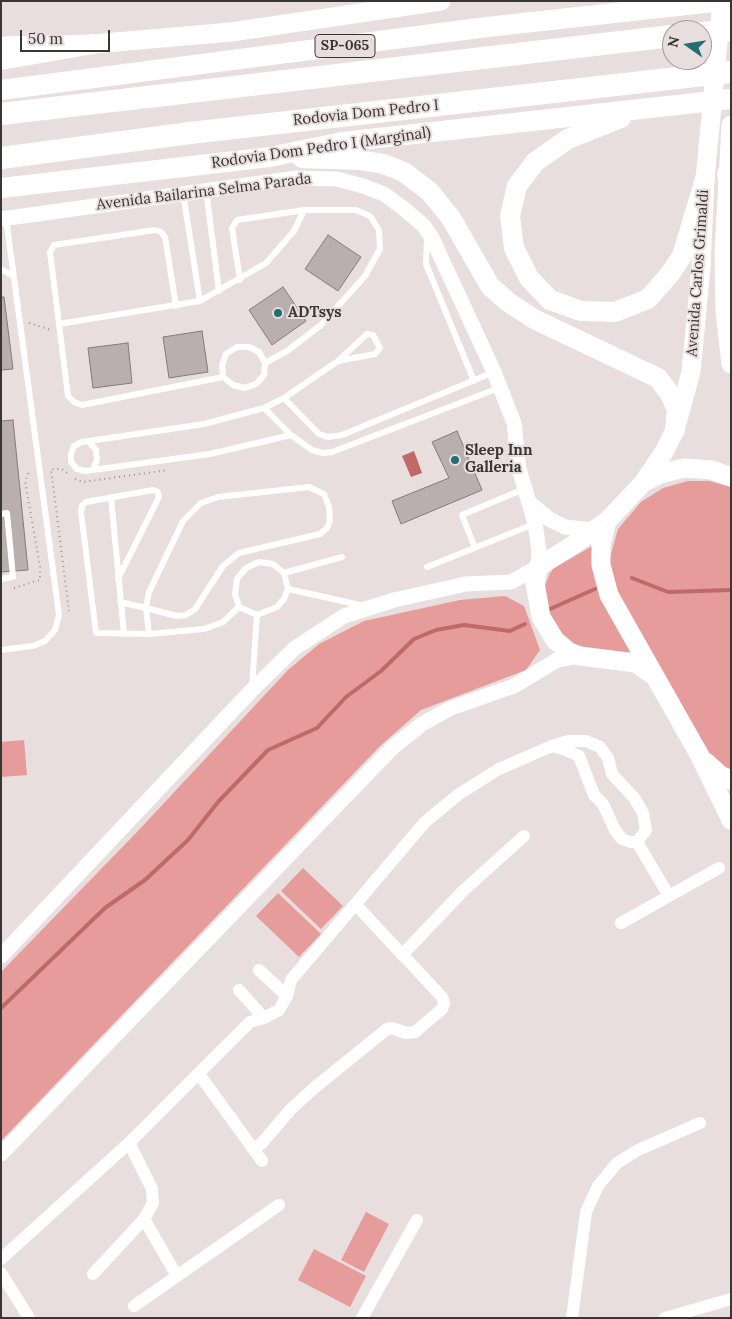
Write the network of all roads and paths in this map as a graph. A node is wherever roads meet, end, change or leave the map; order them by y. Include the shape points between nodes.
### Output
1 (440, 1) edge
2 (723, 1) edge
3 (403, 4) edge
4 (731, 30) edge
5 (712, 32) edge
6 (662, 37) edge
7 (93, 44) junction
8 (1, 46) edge
9 (1, 60) edge
10 (731, 72) edge
11 (1, 90) edge
12 (731, 99) edge
13 (647, 108) junction
14 (1, 114) edge
15 (731, 125) edge
16 (270, 157) junction
17 (1, 158) edge
18 (705, 179) junction
19 (729, 182) edge
20 (1, 188) edge
21 (206, 190) junction
22 (183, 192) junction
23 (304, 210) junction
24 (4, 218) edge
25 (428, 232) junction
26 (1, 270) edge
27 (13, 276) junction
28 (240, 280) junction
29 (219, 291) junction
30 (200, 301) junction
31 (176, 306) junction
32 (19, 320) junction
33 (59, 324) junction
34 (59, 332) junction
35 (338, 361) junction
36 (265, 363) junction
37 (731, 364) edge
38 (494, 372) junction
39 (223, 378) junction
40 (474, 381) junction
41 (500, 387) junction
42 (284, 398) junction
43 (264, 408) junction
44 (675, 430) junction
45 (291, 435) junction
46 (90, 443) junction
47 (51, 469) dead end
48 (93, 469) junction
49 (29, 472) dead end
50 (731, 477) edge
51 (643, 483) junction
52 (524, 489) junction
53 (55, 496) dead end
54 (112, 497) junction
55 (530, 503) junction
56 (1, 514) edge
57 (535, 523) junction
58 (601, 526) junction
59 (475, 548) junction
60 (342, 556) dead end
61 (427, 567) dead end
62 (538, 567) junction
63 (284, 573) junction
64 (1, 579) edge
65 (118, 579) junction
66 (14, 588) dead end
67 (288, 589) junction
68 (120, 602) junction
69 (239, 607) junction
70 (372, 607) junction
71 (146, 608) junction
72 (257, 615) junction
73 (124, 634) junction
74 (149, 634) junction
75 (1, 650) edge
76 (580, 656) junction
77 (654, 676) junction
78 (251, 691) junction
79 (552, 746) junction
80 (700, 756) junction
81 (731, 780) edge
82 (731, 820) edge
83 (524, 836) dead end
84 (637, 842) junction
85 (719, 868) dead end
86 (669, 896) junction
87 (356, 906) junction
88 (621, 922) dead end
89 (402, 955) junction
90 (1, 956) edge
91 (259, 970) dead end
92 (239, 990) dead end
93 (287, 996) junction
94 (264, 1018) junction
95 (199, 1074) junction
96 (700, 1123) dead end
97 (129, 1143) junction
98 (253, 1149) junction
99 (1, 1154) edge
100 (262, 1161) dead end
101 (279, 1205) dead end
102 (144, 1219) junction
103 (417, 1220) dead end
104 (1, 1259) edge
105 (1, 1273) edge
106 (94, 1274) dead end
107 (177, 1276) junction
108 (731, 1299) edge
109 (134, 1306) dead end
110 (29, 1318) edge
111 (362, 1318) edge
112 (572, 1318) edge
113 (665, 1318) edge

1 - 3 main road
2 - 11 highway, SP-065 via 487,27
2 - 18 main road, Avenida Carlos Grimaldi
3 - 7 main road via 231,32
4 - 5 highway
6 - 14 highway, SP-065
7 - 8 main road
7 - 9 highway
10 - 17 highway, Rodovia Dom Pedro I via 190,133
12 - 13 highway, Rodovia Dom Pedro I (Marginal)
13 - 16 highway, Rodovia Dom Pedro I (Marginal) via 342,142
13 - 18 highway via 568,139 535,162 517,186 510,216 514,248 529,278 550,300 581,311 615,312 648,299 682,256
15 - 19 main road, Avenida Carlos Grimaldi
16 - 20 highway, Rodovia Dom Pedro I (Marginal)
16 - 44 highway via 358,160 384,164 404,172 430,192 452,218 490,286 508,302 534,319 658,378 677,410
18 - 44 main road, Avenida Carlos Grimaldi via 691,372
19 - 37 main road, Avenida Carlos Grimaldi via 724,251
21 - 22 street, Avenida Bailarina Selma Parada
21 - 25 street, Avenida Bailarina Selma Parada via 297,178 337,179 384,194
21 - 29 lane
22 - 24 street, Avenida Bailarina Selma Parada
22 - 30 lane
23 - 28 lane via 283,245 266,263
23 - 28 lane via 233,222
23 - 36 lane via 356,210 370,216 379,230 380,249 365,276 321,325
24 - 27 lane
25 - 38 street, Avenida Bailarina Selma Parada
25 - 40 lane via 426,264
26 - 27 lane
27 - 32 lane
28 - 29 lane
29 - 30 lane
30 - 31 lane
31 - 33 lane
31 - 33 lane via 165,237 161,232 155,230 54,245 51,247
32 - 34 path
32 - 75 lane via 60,615 55,630 45,641
33 - 34 lane
34 - 39 lane via 68,396 82,405
35 - 35 lane via 378,352 380,348 373,334 367,334
35 - 42 lane
36 - 39 lane via 264,375 256,384 245,388
36 - 39 lane via 259,352 249,347 236,347 226,354 222,365
38 - 40 lane
38 - 41 street, Avenida Bailarina Selma Parada
40 - 42 lane via 342,435 328,437 319,434
41 - 45 lane via 332,452 312,450
41 - 52 street, Avenida Bailarina Selma Parada via 514,423
42 - 43 lane
43 - 45 lane
43 - 46 lane via 204,424
44 - 51 main road, Avenida Carlos Grimaldi
45 - 48 lane via 210,454
46 - 48 lane via 96,450 97,460
46 - 48 lane via 74,446 71,462 77,469
47 - 53 path
49 - 66 path via 25,480 40,580
50 - 51 main road via 712,470 684,468 660,474
51 - 58 main road, Avenida Carlos Grimaldi
52 - 55 street, Avenida Bailarina Selma Parada
52 - 59 lane via 462,515
54 - 65 lane
54 - 65 lane via 153,490 159,497
54 - 73 lane via 86,502 81,512 94,629 102,635
55 - 57 street, Avenida Bailarina Selma Parada
55 - 58 street, Avenida Bailarina Selma Parada via 565,527
56 - 64 lane via 7,513 13,577
57 - 59 lane
57 - 62 street, Avenida Bailarina Selma Parada
58 - 62 main road, Avenida Carlos Grimaldi
58 - 77 main road, Avenida Carlos Grimaldi via 601,565 609,595
59 - 61 lane
60 - 63 lane
62 - 70 street via 511,582 466,584
62 - 76 main road, Avenida Carlos Grimaldi via 535,583 541,617 556,640 569,652
63 - 67 lane
63 - 69 lane via 273,564 259,562 246,568 237,579 235,594
65 - 68 lane
67 - 70 lane
67 - 72 lane via 277,607
68 - 71 lane
68 - 73 lane
69 - 72 lane
69 - 74 lane via 214,626
70 - 78 street via 344,616 295,648
71 - 71 lane via 149,592 183,520 201,503 218,497 309,487 324,494 330,521 320,534 239,553 223,566 195,609 186,615 177,616
71 - 74 lane
72 - 78 lane
73 - 74 lane
76 - 77 main road, Avenida Carlos Grimaldi via 636,663
76 - 99 street via 557,660 514,686 451,708 422,724 393,748
77 - 80 main road, Avenida Carlos Grimaldi
78 - 90 street
79 - 84 street via 579,756 594,795 603,804 615,830 622,839
79 - 84 street via 569,741 586,741 600,746 608,758 612,774 635,799 643,814 646,830
79 - 87 street via 499,769 459,794 425,822
80 - 81 main road via 720,775
80 - 82 main road, Avenida Carlos Grimaldi
83 - 89 street via 464,890
84 - 86 street
85 - 86 street
86 - 88 street
87 - 89 street
87 - 93 street via 291,980
89 - 98 street via 442,997 442,1009 415,1032 387,1029 313,1089
91 - 93 street
92 - 94 street
93 - 94 street via 279,1010
94 - 95 street via 250,1022
95 - 97 street
95 - 98 street
96 - 112 street via 631,1154 617,1163 598,1186 586,1212
97 - 102 street via 152,1189 153,1203
97 - 104 street
98 - 100 street
101 - 107 street
102 - 106 street
102 - 107 street
103 - 111 street
105 - 110 street
107 - 109 street
108 - 113 street

